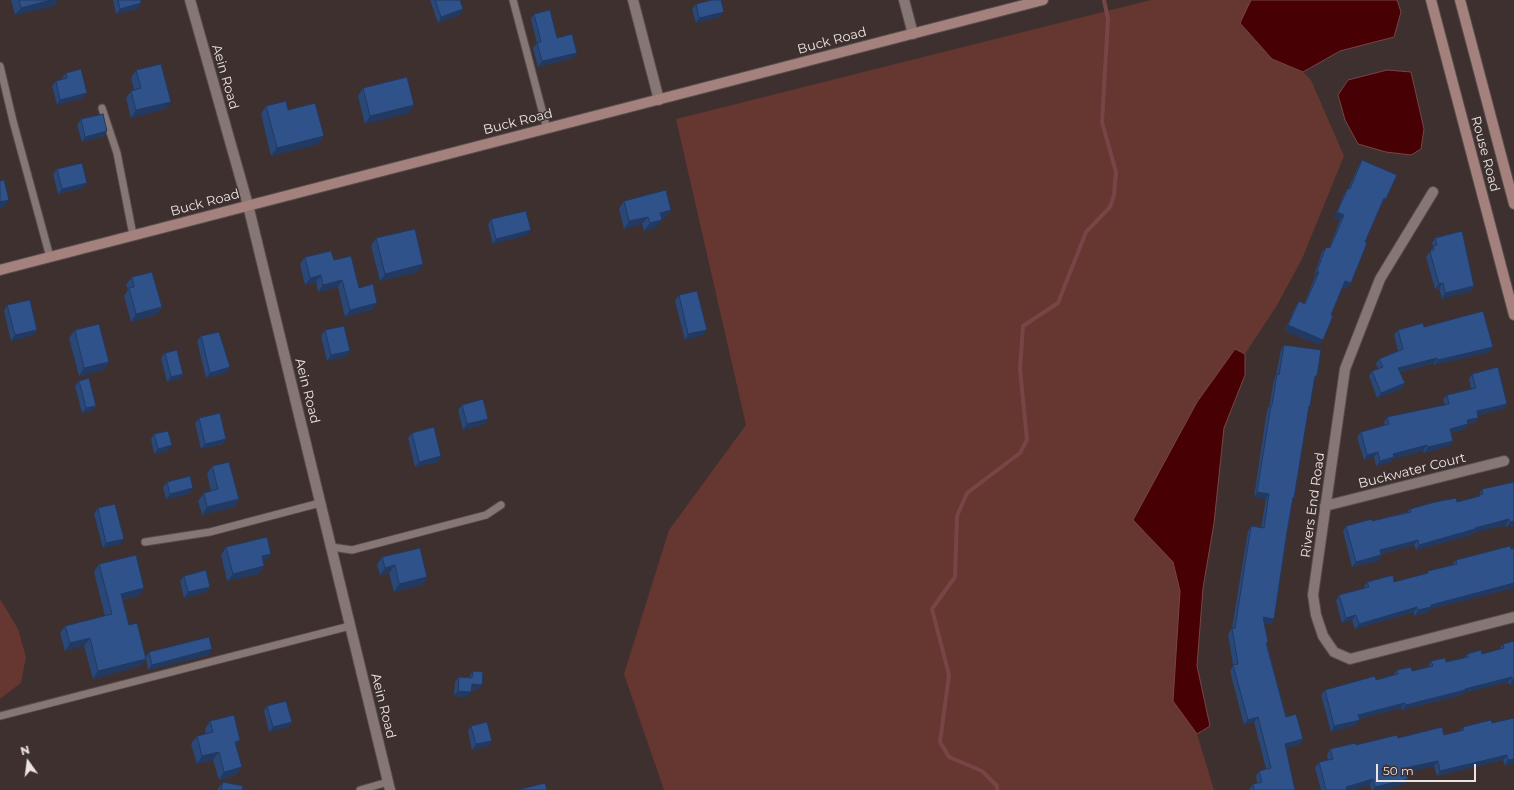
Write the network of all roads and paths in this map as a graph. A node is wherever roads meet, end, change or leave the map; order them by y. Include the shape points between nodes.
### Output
1 (190, 0) edge
2 (513, 0) edge
3 (633, 0) edge
4 (904, 0) edge
5 (1043, 0) edge
6 (1431, 0) edge
7 (1460, 0) edge
8 (913, 34) junction
9 (0, 66) edge
10 (659, 100) junction
11 (102, 108) dead end
12 (547, 128) junction
13 (1433, 192) dead end
14 (1514, 204) edge
15 (248, 205) junction
16 (133, 235) junction
17 (50, 257) junction
18 (0, 270) edge
19 (1514, 315) edge
20 (1504, 461) dead end
21 (320, 503) junction
22 (501, 505) dead end
23 (1326, 506) junction
24 (145, 542) dead end
25 (331, 547) junction
26 (1514, 617) edge
27 (350, 626) junction
28 (0, 716) edge
29 (389, 786) edge
30 (360, 790) edge

1 - 15 street, Aein Road
2 - 12 lane
3 - 10 street
4 - 8 street
5 - 8 street, Buck Road
6 - 19 street, Rouse Road
7 - 14 street, Rouse Road
8 - 10 street, Buck Road
9 - 17 lane
10 - 12 street, Buck Road
11 - 16 lane via 118,153
12 - 15 street, Buck Road
13 - 23 street, Rivers End Road via 1380,279 1345,369
15 - 16 street, Buck Road
15 - 21 street, Aein Road
16 - 17 street, Buck Road
17 - 18 street, Buck Road
20 - 23 street, Buckwater Court
21 - 24 lane via 210,532
21 - 25 street, Aein Road
22 - 25 lane via 486,516 352,550
23 - 26 street, Rivers End Road via 1313,595 1323,636 1334,652 1350,659
25 - 27 street, Aein Road
27 - 28 lane
27 - 29 street, Aein Road
29 - 30 lane

